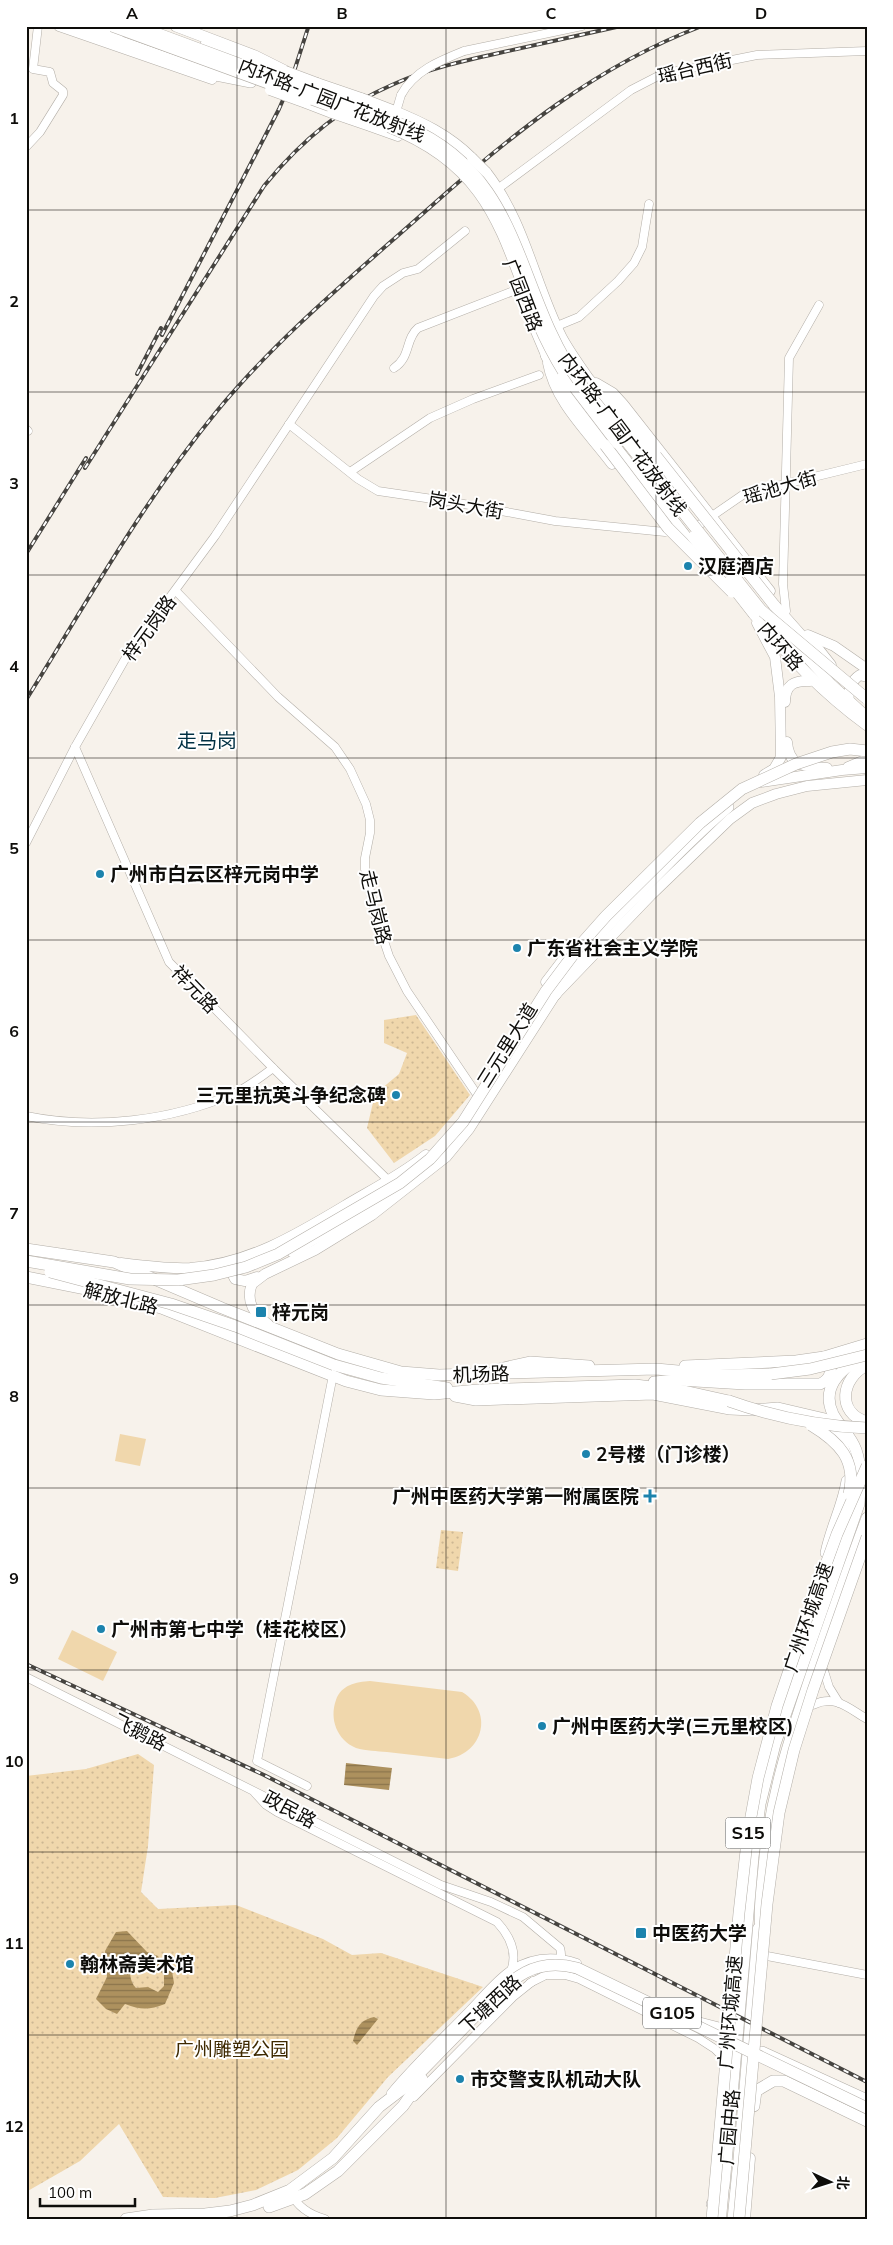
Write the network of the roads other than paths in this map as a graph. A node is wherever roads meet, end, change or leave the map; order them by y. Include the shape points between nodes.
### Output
1 (38, 26) edge
2 (59, 26) edge
3 (76, 26) edge
4 (99, 26) edge
5 (112, 26) edge
6 (137, 26) edge
7 (151, 26) edge
8 (176, 26) edge
9 (582, 26) edge
10 (867, 51) edge
11 (285, 71) junction
12 (251, 82) junction
13 (394, 111) junction
14 (26, 146) edge
15 (498, 188) junction
16 (649, 204) dead end
17 (519, 226) junction
18 (465, 231) dead end
19 (499, 235) junction
20 (521, 288) junction
21 (819, 305) dead end
22 (557, 326) junction
23 (546, 355) junction
24 (394, 368) dead end
25 (539, 375) dead end
26 (589, 380) junction
27 (289, 424) junction
28 (867, 464) edge
29 (350, 472) junction
30 (784, 485) junction
31 (650, 490) junction
32 (711, 516) junction
33 (657, 520) junction
34 (699, 525) junction
35 (665, 532) junction
36 (710, 539) junction
37 (745, 559) junction
38 (722, 582) junction
39 (750, 589) junction
40 (176, 591) junction
41 (736, 599) junction
42 (786, 611) junction
43 (756, 619) junction
44 (807, 635) junction
45 (830, 667) junction
46 (867, 669) edge
47 (867, 677) edge
48 (809, 679) junction
49 (867, 699) edge
50 (845, 706) junction
51 (867, 717) edge
52 (867, 725) edge
53 (867, 731) edge
54 (74, 747) junction
55 (867, 751) edge
56 (867, 759) edge
57 (792, 766) junction
58 (867, 768) edge
59 (842, 770) junction
60 (851, 782) junction
61 (867, 782) edge
62 (741, 787) junction
63 (867, 788) edge
64 (26, 843) edge
65 (555, 995) junction
66 (273, 1068) junction
67 (476, 1093) junction
68 (26, 1116) edge
69 (389, 1181) junction
70 (403, 1190) junction
71 (26, 1249) edge
72 (243, 1257) junction
73 (26, 1261) edge
74 (114, 1262) junction
75 (26, 1266) edge
76 (265, 1274) junction
77 (26, 1278) edge
78 (113, 1295) junction
79 (222, 1308) junction
80 (213, 1327) junction
81 (276, 1330) junction
82 (867, 1344) edge
83 (867, 1355) edge
84 (824, 1357) junction
85 (867, 1365) edge
86 (656, 1369) junction
87 (333, 1370) junction
88 (634, 1385) junction
89 (478, 1390) junction
90 (570, 1391) junction
91 (446, 1394) junction
92 (805, 1422) junction
93 (867, 1422) edge
94 (867, 1428) edge
95 (867, 1466) edge
96 (867, 1485) edge
97 (859, 1504) junction
98 (867, 1518) edge
99 (863, 1537) edge
100 (826, 1553) junction
101 (866, 1553) edge
102 (835, 1570) junction
103 (816, 1580) junction
104 (842, 1587) junction
105 (843, 1616) junction
106 (802, 1620) junction
107 (823, 1639) junction
108 (810, 1644) junction
109 (824, 1671) junction
110 (26, 1677) edge
111 (840, 1703) junction
112 (813, 1705) junction
113 (796, 1716) junction
114 (867, 1719) edge
115 (307, 1786) dead end
116 (252, 1789) junction
117 (775, 1873) junction
118 (761, 1894) junction
119 (747, 1921) junction
120 (759, 1924) junction
121 (732, 1943) junction
122 (767, 1956) junction
123 (561, 1959) junction
124 (511, 1971) junction
125 (867, 1975) edge
126 (527, 1985) junction
127 (484, 2011) junction
128 (725, 2028) junction
129 (760, 2051) junction
130 (723, 2057) junction
131 (797, 2067) junction
132 (791, 2083) junction
133 (756, 2091) junction
134 (867, 2100) edge
135 (717, 2105) junction
136 (403, 2106) junction
137 (379, 2108) junction
138 (867, 2108) edge
139 (867, 2115) edge
140 (867, 2121) edge
141 (729, 2131) junction
142 (751, 2140) junction
143 (738, 2169) junction
144 (724, 2186) junction
145 (292, 2195) junction
146 (709, 2216) edge
147 (126, 2219) edge
148 (226, 2219) edge
149 (325, 2219) edge
150 (721, 2219) edge
151 (733, 2219) edge
152 (739, 2219) edge
153 (745, 2219) edge

1 - 14 street via 32,69 50,72 53,83 63,91 63,95 40,132
2 - 12 main road via 204,77
3 - 12 highway via 220,77
4 - 12 main road, 广园西路
5 - 43 highway, 内环路-广园广花放射线, bridge via 396,130 426,144 458,168 478,190 500,226 544,338 564,373
6 - 45 highway, 内环路-广园广花放射线, bridge via 406,126 432,138 464,163 490,193 506,219 550,332 576,377 761,610
7 - 11 main road, 广园西路
8 - 11 highway
9 - 13 street, bridge via 464,51 439,60 407,84
10 - 15 street, 瑶台西街 via 757,55 662,74 631,90
11 - 13 main road, 广园西路, bridge
12 - 19 main road, 广园西路, bridge via 418,145 458,172
13 - 15 main road, 广园西路, bridge via 433,128 455,142
15 - 17 main road, 广园西路
16 - 22 street via 642,247 634,263 578,317
17 - 19 main road via 506,225
17 - 22 main road, 广园西路
18 - 27 street, 梓元岗路 via 418,269 383,286
19 - 20 main road, 广园西路
20 - 23 main road, 广园西路
20 - 24 street via 418,328 413,332 402,363
21 - 30 street via 789,358
22 - 26 main road, 广园西路
23 - 31 main road, 广园西路
23 - 33 main road via 552,381 560,397
23 - 43 highway, bridge via 565,393 668,528
25 - 29 street via 430,418
26 - 32 main road via 623,404
26 - 34 main road, 广园西路
26 - 45 highway, bridge via 621,411 774,605
27 - 29 street, 岗头大街
27 - 40 street, 梓元岗路
28 - 30 street, 瑶池大街
29 - 35 street, 岗头大街 via 370,487 389,493 555,520
30 - 32 street, 瑶池大街 via 744,494
30 - 42 street via 783,584
31 - 33 main road
31 - 38 main road, 广园西路
32 - 34 street, 瑶池大街
32 - 37 main road
33 - 35 main road
34 - 36 main road, 广园西路
35 - 38 main road via 697,564
36 - 37 main road
36 - 39 main road, 广园西路
37 - 42 main road
38 - 41 main road, 广园西路
39 - 41 street via 742,598
39 - 50 main road, 广园西路
40 - 54 street, 梓元岗路 via 128,654
40 - 67 street, 走马岗路 via 278,697 331,744 350,769 370,820 365,869 389,956 407,991
41 - 43 main road, 广园西路
42 - 44 main road
43 - 48 highway, 内环路
43 - 62 main road, 广园西路 via 777,664 782,751 774,769
44 - 46 main road via 834,646
44 - 50 main road via 834,669
45 - 49 highway, bridge
47 - 50 main road via 860,674 854,680
48 - 50 main road, 广园西路
48 - 52 highway, 内环路
48 - 59 main road via 794,683 786,693 789,755 800,764
50 - 51 main road, 广园西路
50 - 53 main road, 广园西路
54 - 64 street, 梓元岗路
54 - 66 street, 祥元路 via 169,962
55 - 57 highway, bridge via 832,752
56 - 59 main road
57 - 65 highway, bridge via 752,788 717,817 605,928
57 - 73 highway, bridge via 742,789 715,809 606,916 555,978 463,1122 430,1159 400,1183 278,1254 214,1275 172,1280 130,1279
58 - 59 main road, 三元里大道
59 - 62 main road, 三元里大道
60 - 61 main road, 三元里大道
60 - 63 main road
60 - 65 main road, 三元里大道 via 791,790 741,810 660,886
62 - 67 main road, 三元里大道 via 689,829 577,941 544,985
65 - 70 main road, 三元里大道 via 463,1138 429,1171
66 - 68 street via 237,1092 189,1109 112,1123
66 - 69 street, 祥元路
67 - 69 main road, 三元里大道 via 438,1144
69 - 72 main road, 三元里大道 via 279,1243
70 - 75 main road, bridge via 292,1252 258,1268 228,1277 170,1285
70 - 76 main road, 三元里大道 via 346,1232
71 - 74 highway, 解放北路
72 - 74 main road, 三元里大道 via 189,1268
72 - 76 main road via 233,1265 235,1279 245,1281
74 - 78 highway via 121,1283
74 - 79 highway, 机场路
75 - 87 highway, bridge via 171,1304 235,1326
76 - 81 main road, 三元里大道 via 252,1284 250,1303 261,1319
77 - 78 highway, 解放北路
78 - 80 highway, 解放北路
79 - 80 highway via 211,1312
79 - 81 highway, 机场路
80 - 87 highway, 机场路
81 - 86 highway, 机场路 via 389,1370 428,1375 487,1373 530,1362 582,1364 608,1370
82 - 84 highway
83 - 86 highway, bridge via 810,1369 771,1374 722,1375
83 - 97 highway, bridge via 837,1375 830,1391 831,1407 856,1451 860,1476
84 - 86 highway via 796,1362
84 - 88 highway via 830,1367 830,1375 820,1384 679,1380
85 - 93 highway via 850,1377 845,1398 857,1418
87 - 89 highway via 399,1382
87 - 91 highway, 机场路 via 381,1390
87 - 115 street via 257,1761
88 - 90 highway, 机场路
88 - 92 highway, 机场路, bridge via 684,1390
89 - 90 highway, 机场路
89 - 91 highway, 机场路
90 - 91 highway via 476,1400
90 - 100 highway via 653,1394 730,1409 778,1408 825,1419 841,1439 848,1469 845,1493
92 - 94 highway, 机场路, bridge
92 - 100 highway, bridge via 832,1439 843,1452 852,1478
95 - 146 highway, 广州环城高速 / S15, bridge via 814,1597 777,1706 758,1778 739,1913
96 - 97 main road, 广园中路
97 - 102 highway, 广园中路
98 - 99 highway, 广园中路
99 - 101 main road
99 - 104 highway, 广园中路
99 - 152 highway, 广州环城高速 / S15, bridge via 794,1750 780,1813 767,1904
100 - 103 main road
101 - 105 main road
102 - 103 main road
102 - 108 highway, 广园中路
103 - 106 main road
104 - 105 main road
104 - 107 highway, 广园中路
105 - 109 main road
106 - 108 main road
106 - 121 main road via 775,1700 752,1788 741,1850
107 - 109 main road
107 - 113 highway, 广园中路
108 - 119 highway, 广园中路 via 765,1783 755,1836
109 - 111 street
109 - 112 main road
110 - 116 street, 飞鹅路
111 - 112 street via 826,1700
111 - 114 street
112 - 113 main road
112 - 117 main road via 787,1797
113 - 118 highway, 广园中路 via 772,1806
116 - 123 street, 政民路 via 441,1885 523,1917 560,1948
116 - 124 street, 政民路 via 260,1800 277,1812 497,1922 507,1934 514,1951
117 - 118 main road
117 - 122 main road
118 - 120 highway, 广园中路
119 - 121 main road
119 - 141 highway, 广园中路
120 - 122 highway
120 - 143 main road, 广园中路
121 - 128 main road
122 - 125 street
122 - 129 highway
123 - 124 street, 下塘西路 via 537,1959
123 - 126 street via 556,1969
123 - 128 street, 下塘西路 via 591,1969 702,2023
124 - 126 street via 520,1974
124 - 137 street, 下塘西路 via 415,2066
126 - 130 street, 下塘西路 via 553,1974 579,1979 698,2038
126 - 136 street, 下塘西路
127 - 136 highway, 下塘西路 / G105 via 426,2074
127 - 137 highway, 下塘西路 / G105 via 409,2084
127 - 138 highway, 下塘西路 / G105, bridge via 509,1982 521,1974 542,1966 569,1966 585,1970
127 - 139 highway, 下塘西路 / G105, bridge via 528,1976 550,1971 575,1972
128 - 130 main road
129 - 131 highway
129 - 133 main road
130 - 135 main road
131 - 132 highway via 789,2073
131 - 134 highway
132 - 133 highway via 773,2081
132 - 140 highway
133 - 142 highway
135 - 141 main road
135 - 146 main road
136 - 145 highway, 下塘西路 / G105 via 338,2171 315,2188
137 - 145 highway, 下塘西路 / G105 via 333,2158
141 - 144 highway, 广园中路
142 - 143 highway
142 - 153 main road
143 - 151 highway, 广园中路
144 - 146 highway
144 - 150 main road, 广园中路
145 - 147 highway, 下塘西路 / G105 via 230,2211
145 - 148 highway, 下塘西路 / G105 via 261,2210
145 - 149 street via 307,2212

